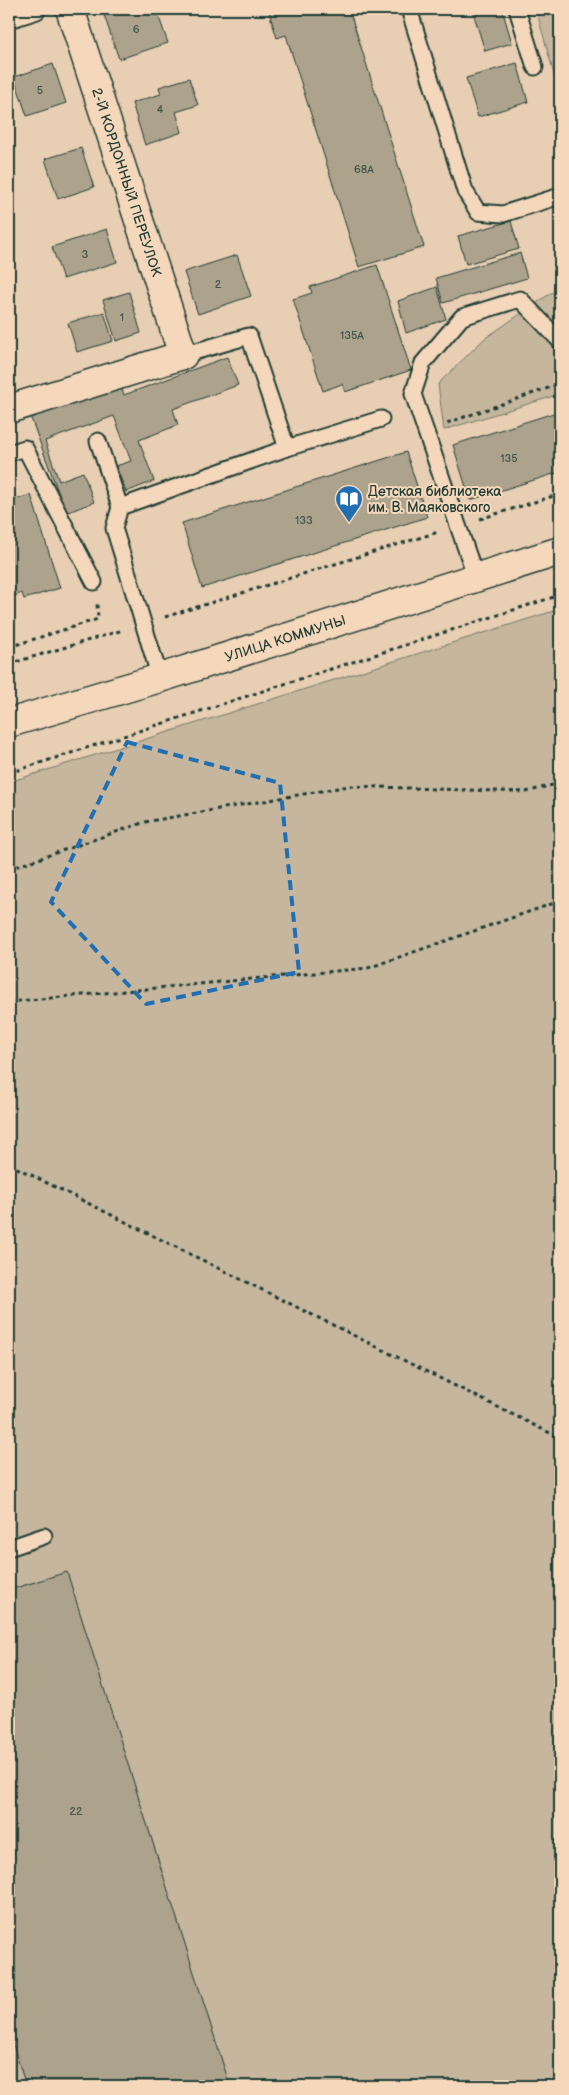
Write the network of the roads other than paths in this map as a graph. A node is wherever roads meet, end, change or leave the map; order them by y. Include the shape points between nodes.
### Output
1 (70, 9) edge
2 (409, 9) edge
3 (517, 9) edge
4 (37, 11) dead end
5 (9, 20) edge
6 (535, 67) dead end
7 (560, 196) edge
8 (560, 341) edge
9 (183, 355) junction
10 (9, 408) edge
11 (381, 420) dead end
12 (98, 441) dead end
13 (287, 448) junction
14 (9, 454) edge
15 (120, 507) junction
16 (560, 551) edge
17 (476, 578) junction
18 (94, 582) road end
19 (160, 678) junction
20 (9, 723) edge
21 (44, 1536) dead end
22 (9, 1548) edge

1 - 9 street, 2-Й КОРДОННЫЙ ПЕРЕУЛОК
2 - 7 lane via 464,191 478,212 503,214
3 - 6 lane
4 - 5 lane
8 - 17 lane via 520,299 462,317 423,363 413,394
9 - 10 street
9 - 13 lane via 249,336
11 - 13 lane
12 - 15 lane
13 - 15 lane
14 - 18 lane via 25,448
15 - 19 lane via 114,528
16 - 17 street, УЛИЦА КОММУНЫ
17 - 19 street, УЛИЦА КОММУНЫ
19 - 20 street, УЛИЦА КОММУНЫ
21 - 22 lane

